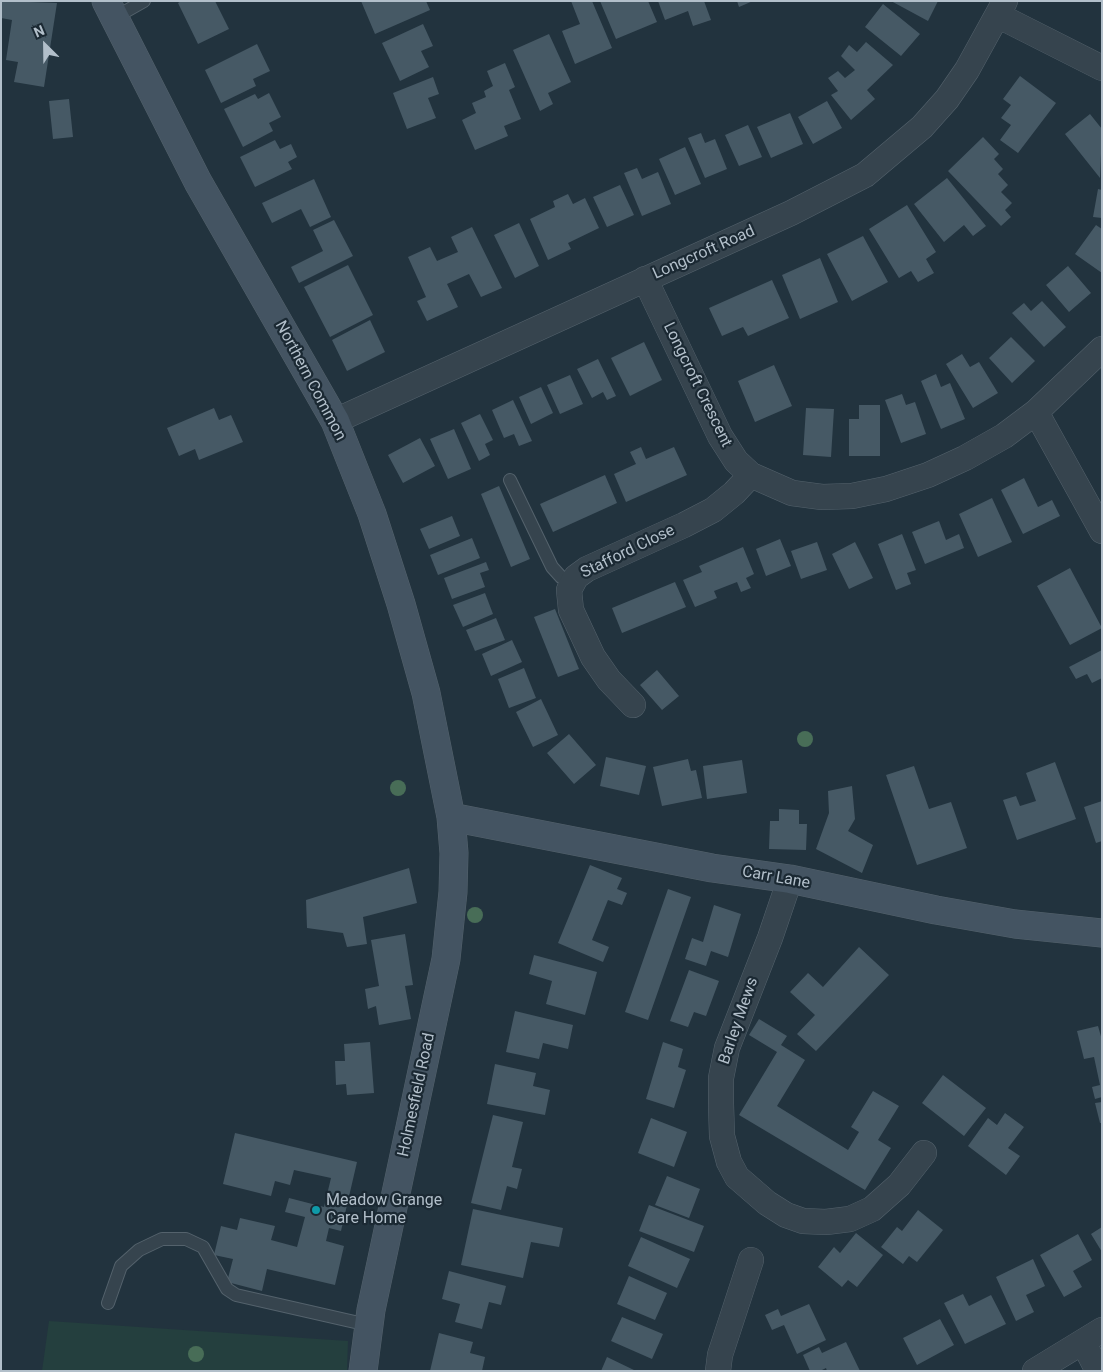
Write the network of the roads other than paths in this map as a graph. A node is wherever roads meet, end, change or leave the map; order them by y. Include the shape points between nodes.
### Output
1 (144, 1) edge
2 (1002, 8) edge
3 (110, 10) edge
4 (1102, 68) edge
5 (645, 279) junction
6 (1102, 349) edge
7 (1036, 412) junction
8 (335, 421) junction
9 (751, 475) junction
10 (510, 480) dead end
11 (1102, 531) edge
12 (572, 584) junction
13 (634, 705) dead end
14 (452, 817) junction
15 (790, 879) junction
16 (1102, 933) edge
17 (924, 1153) dead end
18 (751, 1260) dead end
19 (108, 1303) dead end
20 (368, 1324) junction
21 (1092, 1336) edge
22 (363, 1371) edge
23 (718, 1371) edge
24 (1035, 1371) edge
25 (1098, 1371) edge

1 - 3 lane
2 - 4 street
2 - 5 street, Longcroft Road via 947,99 922,127 865,175
3 - 8 main road, Northern Common via 198,182
5 - 8 street, Longcroft Road
5 - 9 street, Longcroft Crescent via 720,436
6 - 7 street, Longcroft Crescent
7 - 9 street, Longcroft Crescent via 1004,436 928,475 852,496 792,493
7 - 11 street
8 - 14 main road, Northern Common via 372,514 401,604 426,693
9 - 12 street, Stafford Close via 713,510 587,568
10 - 12 lane via 552,566 561,578
12 - 13 street, Stafford Close via 569,590 572,610 593,657 609,680
14 - 15 main road, Carr Lane via 712,868
14 - 20 main road, Holmesfield Road via 453,882 446,959
15 - 16 main road, Carr Lane via 1015,924
15 - 17 street, Barley Mews via 726,1048 721,1104 722,1136 729,1162 737,1177 766,1203 804,1221 826,1222 850,1219 872,1209 899,1186
18 - 23 street via 720,1355
19 - 20 lane via 122,1266 139,1250 162,1239 186,1239 203,1247 227,1289 236,1295
20 - 22 main road, Holmesfield Road
21 - 24 street
21 - 25 street

